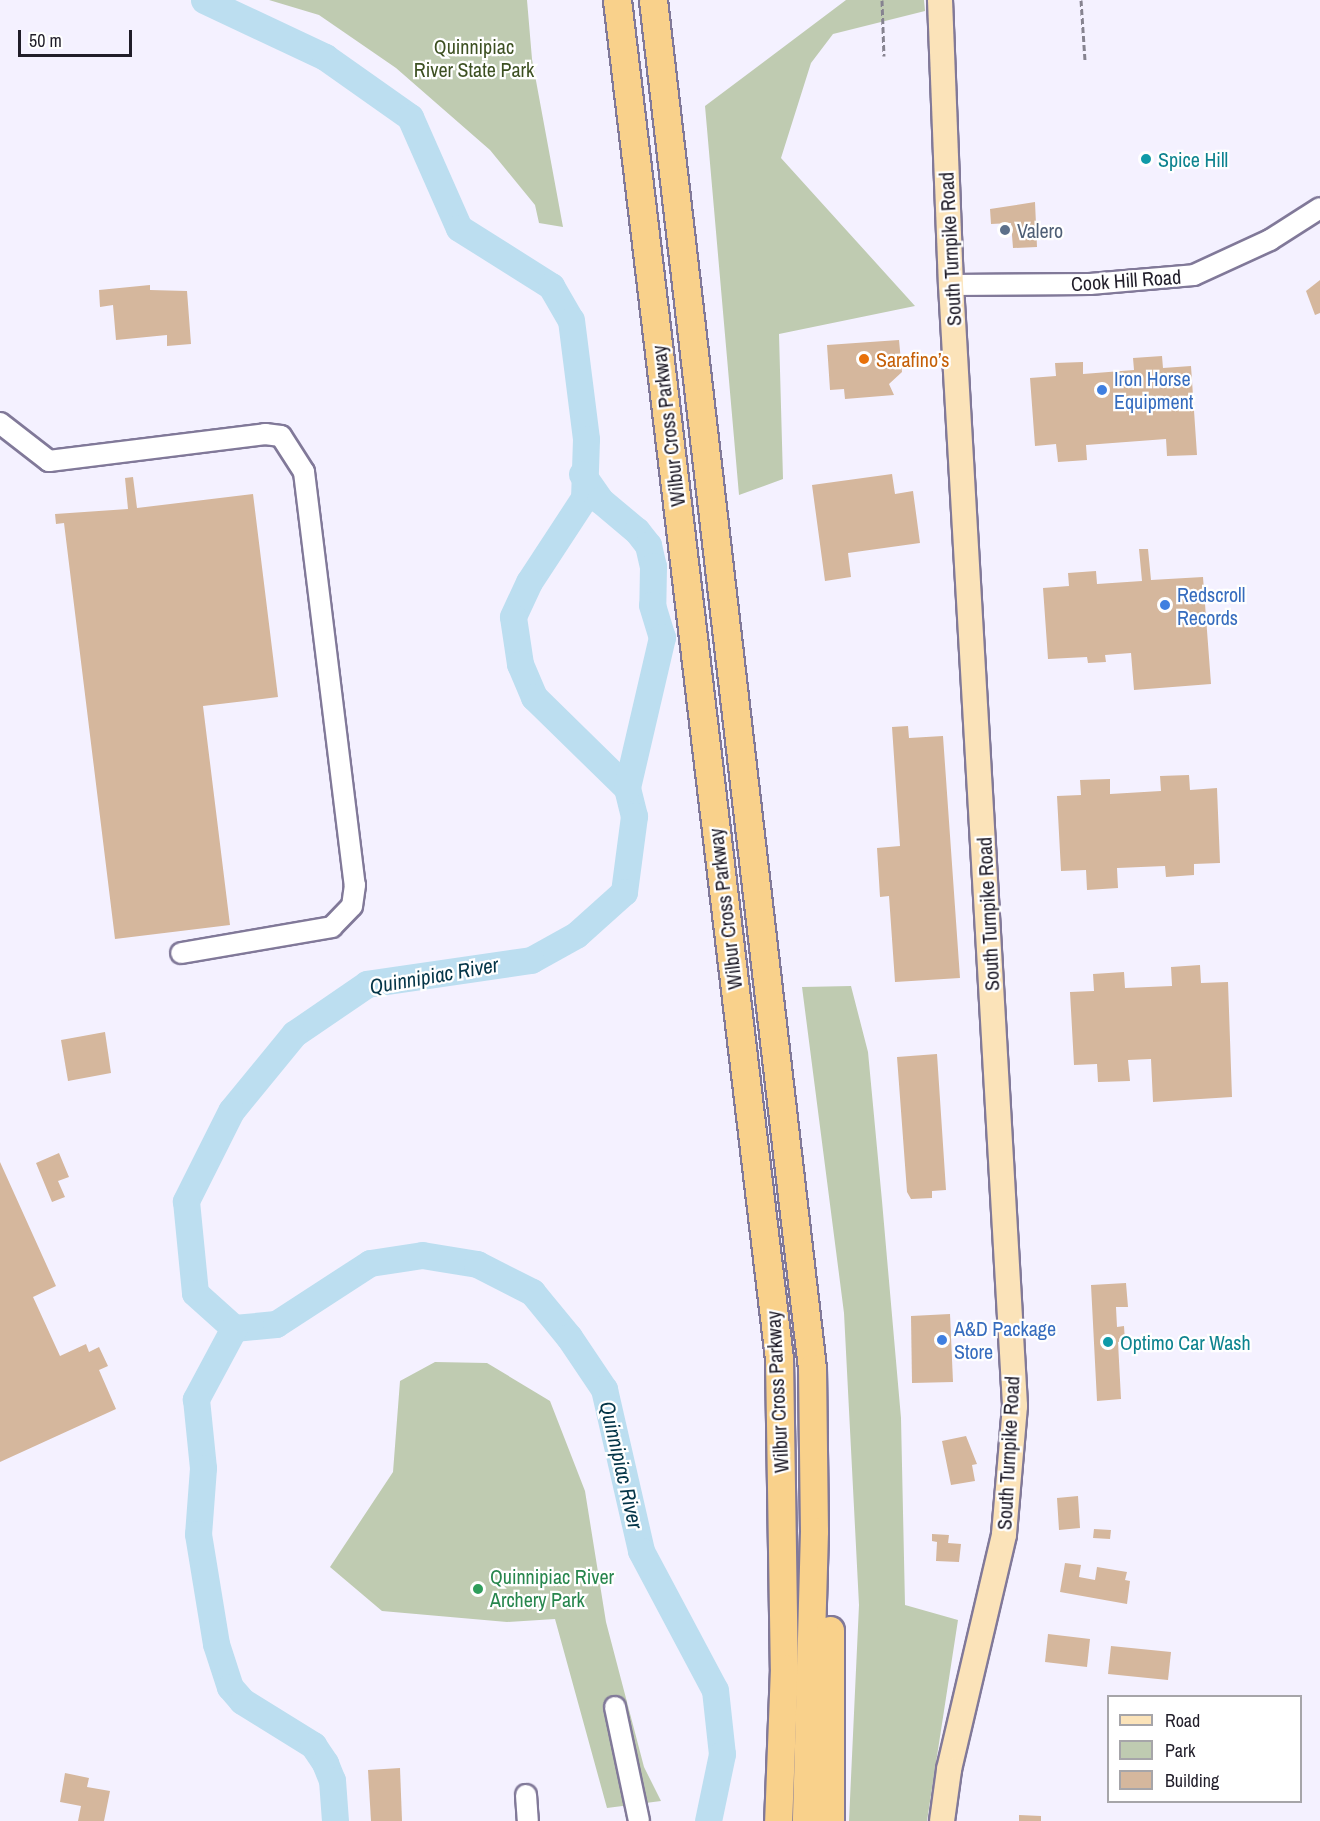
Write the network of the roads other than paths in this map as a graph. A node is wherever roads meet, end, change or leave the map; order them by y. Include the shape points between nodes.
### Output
1 (617, 0) edge
2 (653, 0) edge
3 (940, 0) edge
4 (1320, 208) edge
5 (951, 285) junction
6 (0, 423) edge
7 (181, 953) dead end
8 (814, 1531) junction
9 (615, 1707) dead end
10 (526, 1795) dead end
11 (528, 1821) edge
12 (639, 1821) edge
13 (778, 1821) edge
14 (806, 1821) edge
15 (830, 1821) edge
16 (942, 1821) edge

1 - 13 highway, Wilbur Cross Parkway via 779,1359 784,1668
2 - 8 highway, Wilbur Cross Parkway via 812,1368
3 - 5 main road, South Turnpike Road
4 - 5 street, Cook Hill Road via 1270,240 1194,275 1090,284
5 - 16 main road, South Turnpike Road via 1014,1406 1004,1535 949,1770
6 - 7 street via 49,461 280,436 304,472 355,885 352,906 332,927
8 - 14 highway, Wilbur Cross Parkway
8 - 15 highway via 830,1622
9 - 12 street
10 - 11 street

